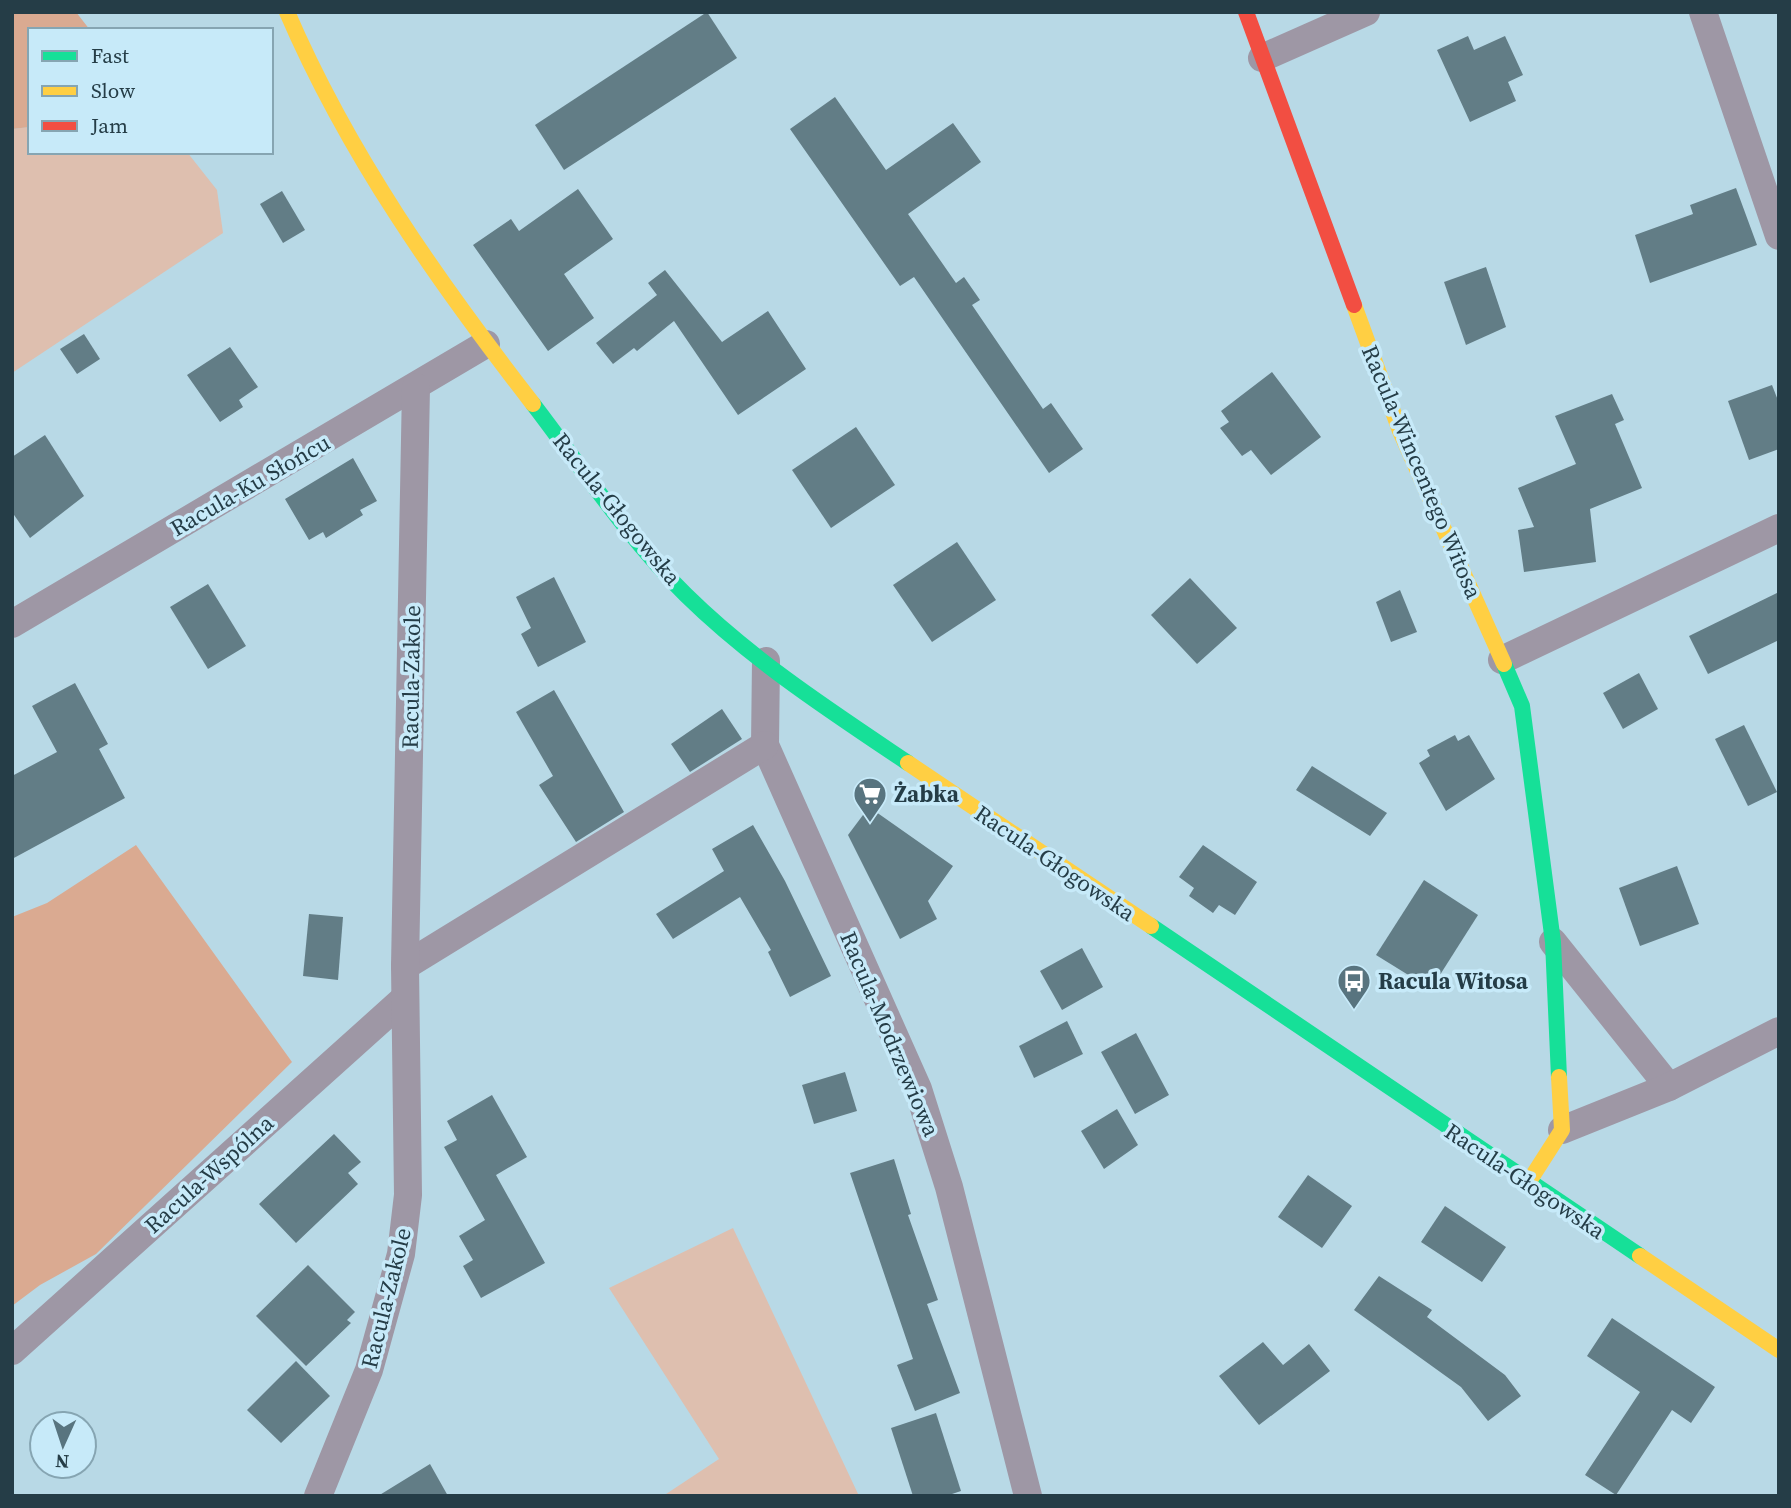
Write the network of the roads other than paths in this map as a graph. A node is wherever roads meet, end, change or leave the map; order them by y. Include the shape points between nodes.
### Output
1 (287, 12) edge
2 (1246, 12) edge
3 (1366, 12) edge
4 (1703, 12) edge
5 (1262, 58) junction
6 (1779, 236) edge
7 (486, 344) junction
8 (416, 387) junction
9 (1779, 528) edge
10 (12, 624) edge
11 (1502, 660) junction
12 (766, 662) junction
13 (765, 746) junction
14 (1553, 942) junction
15 (405, 966) junction
16 (405, 998) junction
17 (1779, 1031) edge
18 (1669, 1087) junction
19 (1562, 1130) junction
20 (1528, 1183) junction
21 (12, 1350) edge
22 (1779, 1350) edge
23 (318, 1496) edge
24 (1028, 1496) edge

1 - 7 street, Racula-Głogowska via 330,111 394,213
2 - 5 street, Racula-Wincentego Witosa
3 - 5 street
4 - 6 street
5 - 11 street, Racula-Wincentego Witosa via 1400,431
7 - 8 street, Racula-Ku Słońcu
7 - 12 street, Racula-Głogowska via 686,595
8 - 10 street, Racula-Ku Słońcu
8 - 15 street, Racula-Zakole
9 - 11 street
11 - 14 street, Racula-Wincentego Witosa via 1522,706
12 - 13 street, Racula-Modrzewiowa
12 - 20 street, Racula-Głogowska
13 - 15 street
13 - 24 street, Racula-Modrzewiowa via 918,1089 950,1187
14 - 18 street
14 - 19 street, Racula-Wincentego Witosa
15 - 16 street, Racula-Zakole
16 - 21 street, Racula-Wspólna
16 - 23 street, Racula-Zakole via 408,1195 404,1239 369,1370
17 - 18 street
18 - 19 street
19 - 20 street
20 - 22 street, Racula-Głogowska

